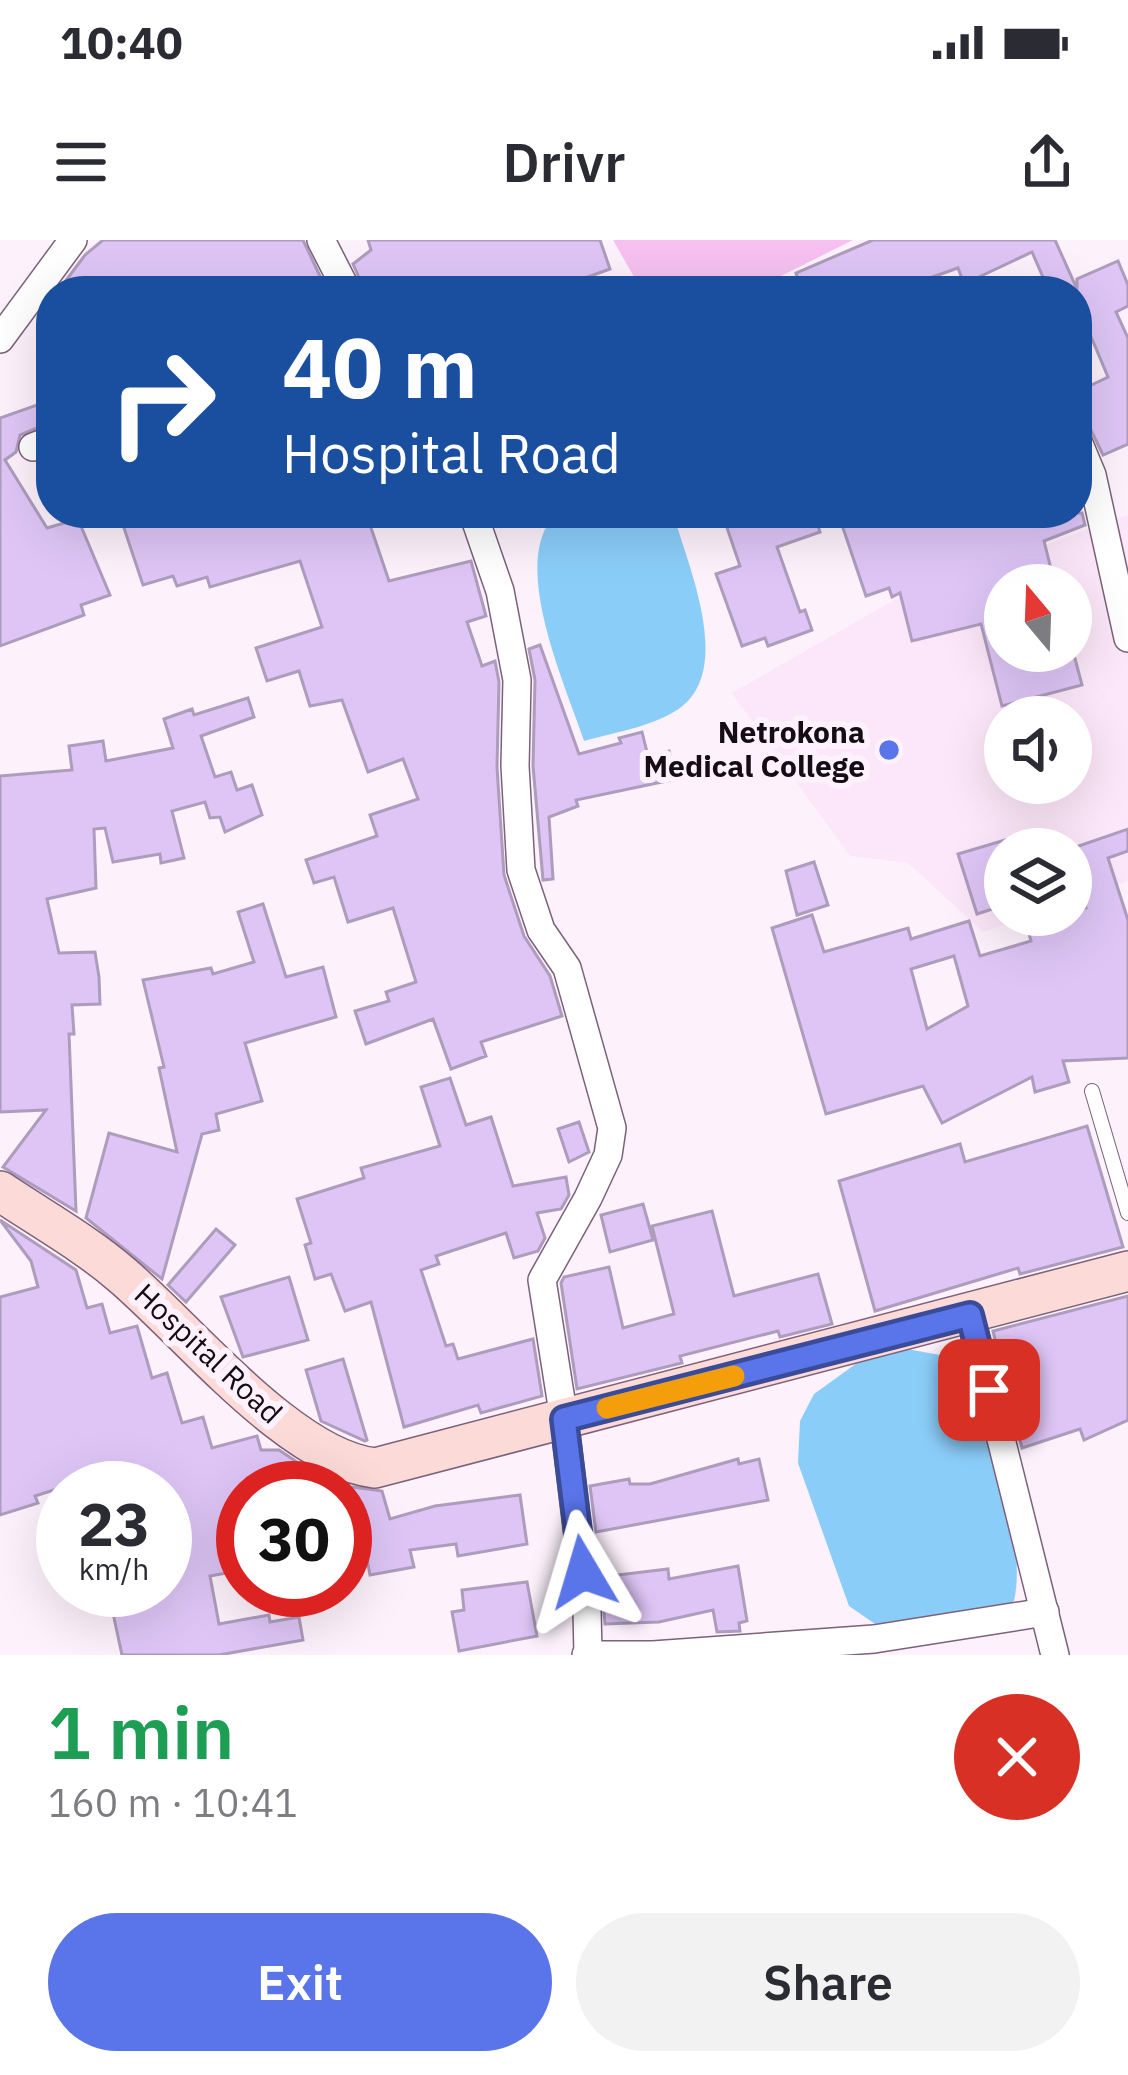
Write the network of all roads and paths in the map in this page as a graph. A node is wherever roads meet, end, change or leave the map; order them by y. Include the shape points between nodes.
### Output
1 (73, 240) edge
2 (321, 240) edge
3 (46, 276) edge
4 (339, 276) edge
5 (36, 290) edge
6 (0, 339) edge
7 (1092, 475) edge
8 (477, 528) edge
9 (1128, 638) edge
10 (1092, 1091) dead end
11 (0, 1191) edge
12 (1128, 1213) edge
13 (1128, 1271) edge
14 (970, 1315) junction
15 (564, 1419) junction
16 (1045, 1612) junction
17 (587, 1655) edge
18 (1055, 1655) edge

1 - 3 street
2 - 4 street
5 - 6 street
7 - 9 street
8 - 15 street via 517,680 521,870 541,930 567,968 612,1128 608,1155 542,1280
10 - 12 lane
11 - 15 street, Hospital Road via 119,1272 292,1431 350,1466 375,1468
13 - 14 street, Hospital Road
14 - 15 street, Hospital Road
14 - 16 street
15 - 17 street
16 - 17 street via 874,1639
16 - 18 street

